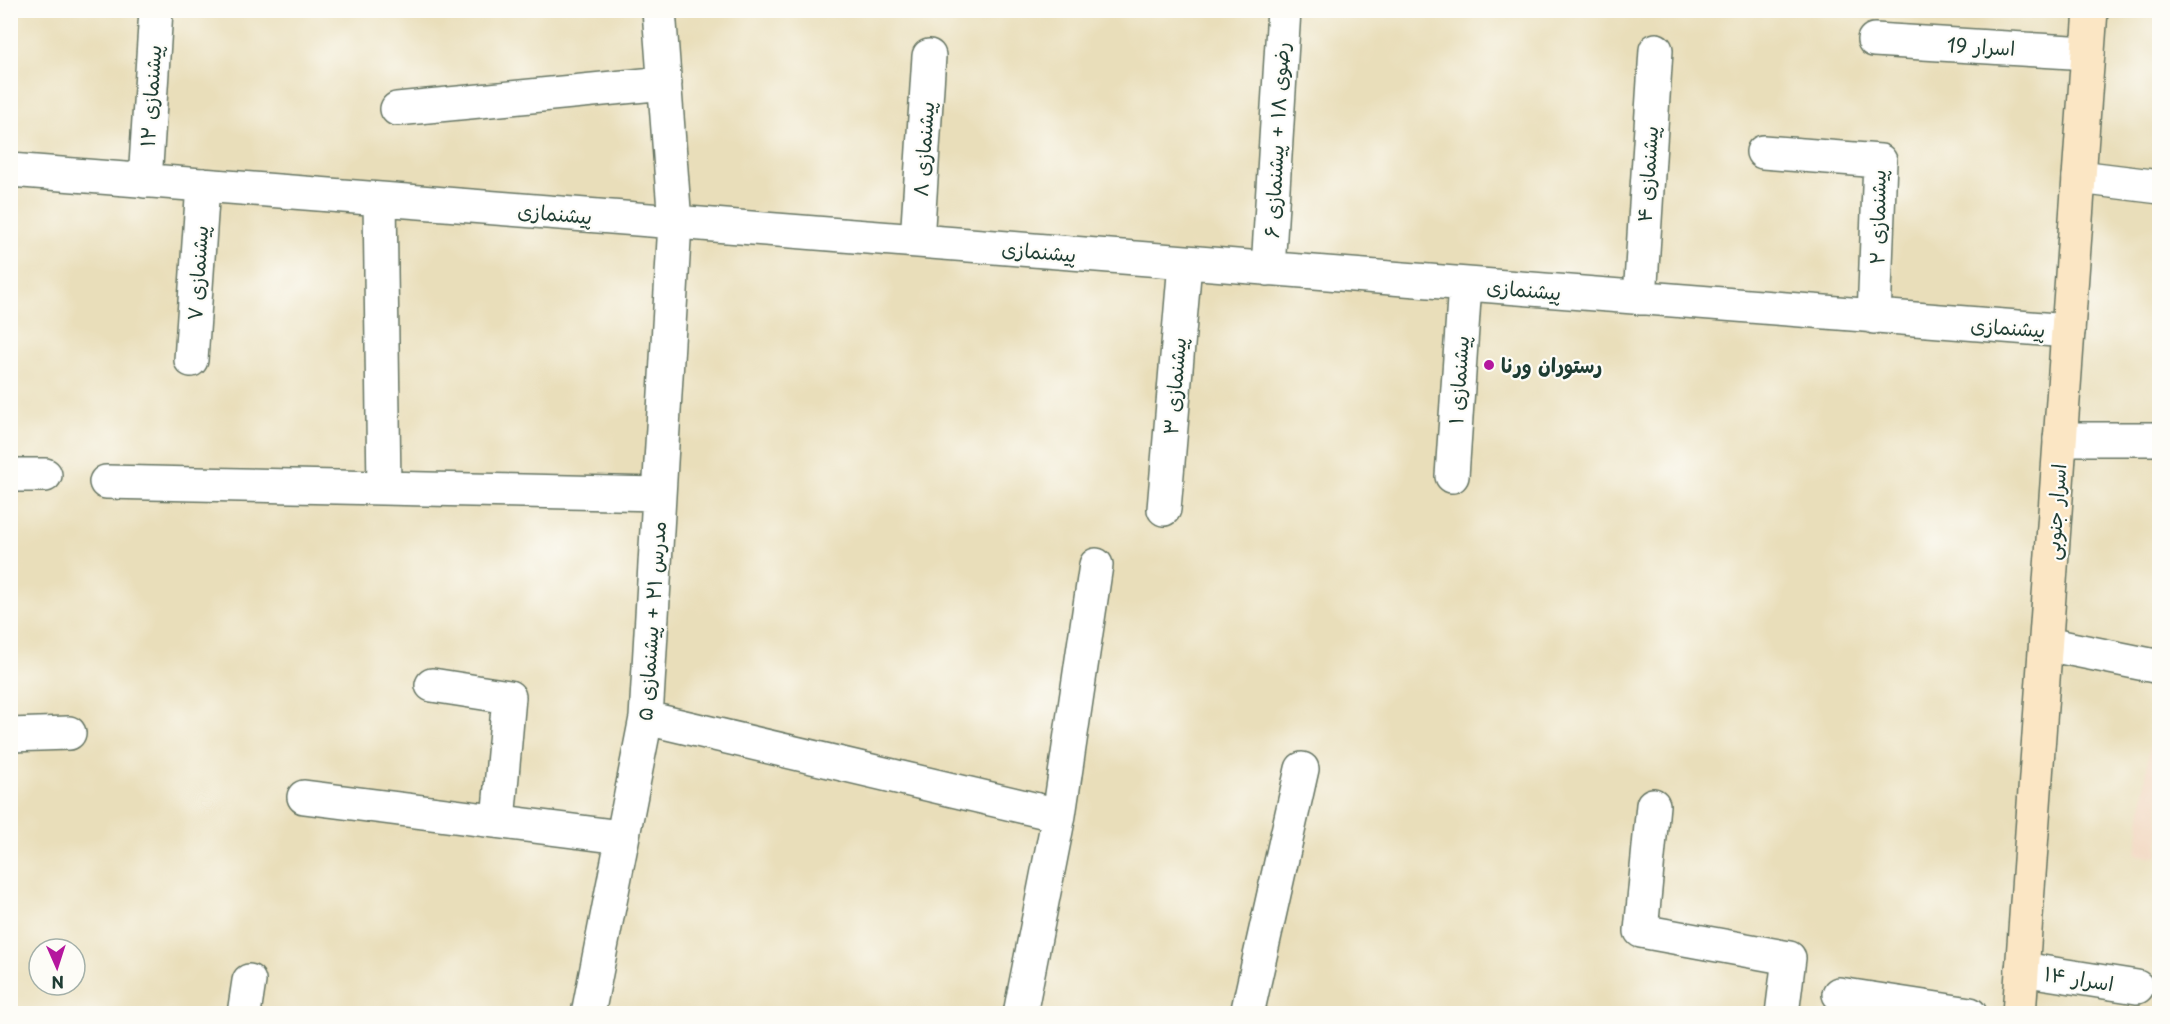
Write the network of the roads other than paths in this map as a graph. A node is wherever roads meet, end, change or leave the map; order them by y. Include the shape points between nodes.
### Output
1 (156, 10) edge
2 (659, 10) edge
3 (1284, 10) edge
4 (2091, 10) edge
5 (1874, 40) dead end
6 (1656, 50) dead end
7 (2088, 53) junction
8 (930, 56) dead end
9 (665, 83) junction
10 (397, 109) dead end
11 (1763, 152) dead end
12 (10, 170) edge
13 (2079, 177) junction
14 (145, 181) junction
15 (202, 185) junction
16 (2160, 187) edge
17 (380, 199) junction
18 (675, 223) junction
19 (917, 241) junction
20 (1185, 263) junction
21 (1268, 269) junction
22 (1465, 284) junction
23 (1640, 298) junction
24 (1874, 317) junction
25 (2068, 332) junction
26 (191, 360) dead end
27 (2060, 439) junction
28 (2160, 439) edge
29 (10, 475) edge
30 (45, 475) dead end
31 (1452, 476) dead end
32 (106, 482) dead end
33 (384, 488) junction
34 (659, 494) junction
35 (1164, 509) dead end
36 (1096, 565) dead end
37 (2046, 644) junction
38 (2160, 668) edge
39 (432, 685) dead end
40 (646, 718) junction
41 (69, 733) dead end
42 (10, 735) edge
43 (1302, 769) dead end
44 (304, 797) dead end
45 (1653, 805) dead end
46 (1059, 815) junction
47 (498, 821) junction
48 (621, 837) junction
49 (2022, 969) junction
50 (249, 981) dead end
51 (2137, 987) dead end
52 (1839, 994) dead end
53 (244, 1014) edge
54 (588, 1014) edge
55 (1020, 1014) edge
56 (1247, 1014) edge
57 (1782, 1014) edge
58 (1970, 1014) edge
59 (2019, 1014) edge

1 - 14 street, پیشنمازی ۱۲
2 - 9 street, مدرس ۲۱ + پیشنمازی ۵
3 - 21 street, رضوی ۱۸ + پیشنمازی ۶
4 - 7 main road, اسرار جنوبی
5 - 7 street, اسرار 19
6 - 23 street, پیشنمازی ۴
7 - 13 main road, اسرار جنوبی
8 - 19 street, پیشنمازی ۸
9 - 10 street
9 - 18 street, مدرس ۲۱ + پیشنمازی ۵
11 - 24 street, پیشنمازی ۲ via 1880,161
12 - 14 street, پیشنمازی
13 - 16 street
13 - 25 main road, اسرار جنوبی
14 - 15 street, پیشنمازی
15 - 17 street, پیشنمازی
15 - 26 street, پیشنمازی ۷
17 - 18 street, پیشنمازی
17 - 33 street
18 - 19 street, پیشنمازی
18 - 34 street, مدرس ۲۱ + پیشنمازی ۵
19 - 20 street, پیشنمازی
20 - 21 street, پیشنمازی
20 - 35 street, پیشنمازی ۳
21 - 22 street, پیشنمازی
22 - 23 street, پیشنمازی
22 - 31 street, پیشنمازی ۱
23 - 24 street, پیشنمازی
24 - 25 street, پیشنمازی
25 - 27 main road, اسرار جنوبی
27 - 28 street
27 - 37 main road, اسرار جنوبی
29 - 30 street
32 - 33 street
33 - 34 street
34 - 40 street, مدرس ۲۱ + پیشنمازی ۵
36 - 46 street
37 - 38 street
37 - 49 main road, اسرار جنوبی
39 - 47 street via 509,697
40 - 46 street
40 - 48 street, مدرس ۲۱ + پیشنمازی ۵
41 - 42 street
43 - 56 street
44 - 47 street
45 - 57 street via 1641,931 1789,958
46 - 55 street
47 - 48 street
48 - 54 street, مدرس ۲۱ + پیشنمازی ۵
49 - 51 street, اسرار ۱۴
49 - 59 main road, اسرار جنوبی
50 - 53 street
52 - 58 street

